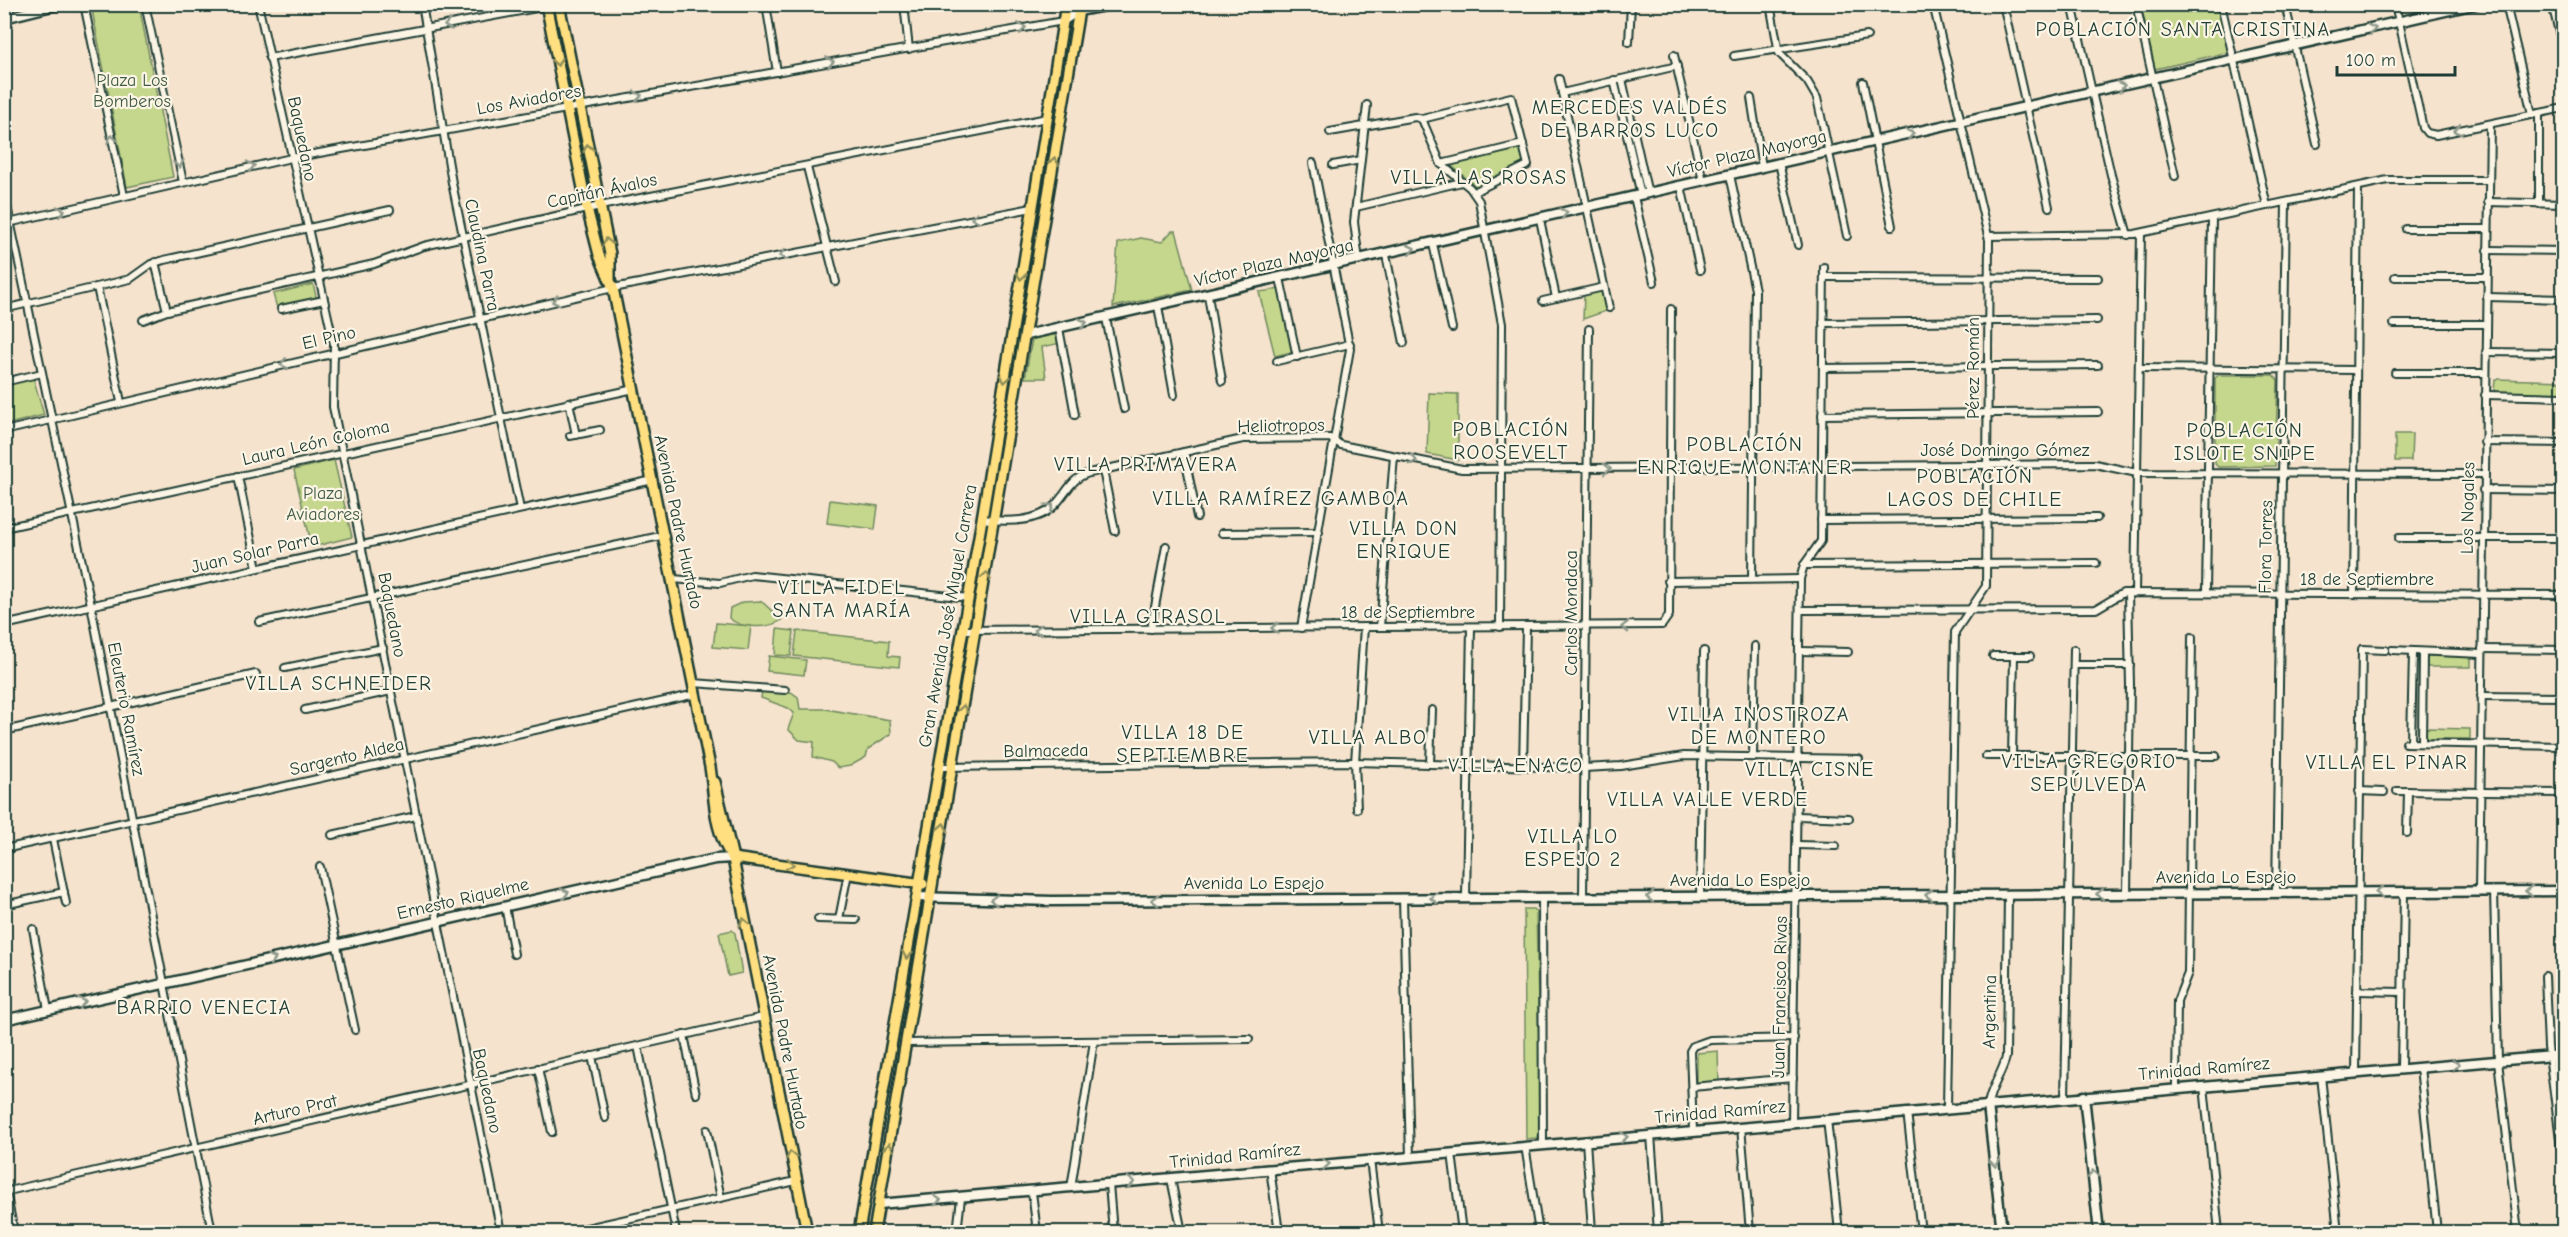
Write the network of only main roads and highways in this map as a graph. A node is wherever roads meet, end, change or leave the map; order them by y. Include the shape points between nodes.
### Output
1 (60, 4) edge
2 (558, 4) edge
3 (1066, 4) edge
4 (1115, 4) edge
5 (2476, 4) edge
6 (546, 5) edge
7 (1079, 8) edge
8 (4, 18) edge
9 (1063, 21) junction
10 (1032, 208) junction
11 (1044, 219) junction
12 (611, 283) junction
13 (1014, 321) junction
14 (1026, 335) junction
15 (733, 858) junction
16 (920, 883) junction
17 (933, 885) junction
18 (2564, 891) edge
19 (917, 897) junction
20 (931, 898) junction
21 (4, 1020) edge
22 (2564, 1055) edge
23 (2084, 1096) junction
24 (1988, 1105) junction
25 (867, 1190) junction
26 (879, 1204) junction
27 (807, 1233) edge
28 (859, 1233) edge
29 (874, 1233) edge
30 (2002, 1233) edge
31 (2099, 1233) edge

1 - 8 main road
12 -> 2 main road, Avenida Padre Hurtado via 611,260
3 - 9 main road, Gran Avenida José Miguel Carrera
4 - 7 main road
14 -> 5 main road, Víctor Plaza Mayorga
6 -> 12 main road, Avenida Padre Hurtado via 587,208
7 - 9 main road
11 -> 7 main road, Gran Avenida José Miguel Carrera
9 - 10 main road, Gran Avenida José Miguel Carrera
10 - 11 main road
10 -> 13 main road, Gran Avenida José Miguel Carrera
11 - 14 main road, Gran Avenida José Miguel Carrera
12 - 15 main road, Avenida Padre Hurtado via 694,683 711,771 713,804 724,845
13 - 14 main road
13 -> 16 main road, Gran Avenida José Miguel Carrera
17 -> 14 main road, Gran Avenida José Miguel Carrera
15 -> 16 main road, Ernesto Riquelme
21 -> 15 main road, Ernesto Riquelme
27 -> 15 main road, Avenida Padre Hurtado
16 - 17 main road, Ernesto Riquelme
16 - 19 main road, Gran Avenida José Miguel Carrera
17 - 20 main road, Gran Avenida José Miguel Carrera
18 -> 20 main road, Avenida Lo Espejo via 1052,901
19 - 20 main road, Avenida Lo Espejo
19 -> 25 main road, Gran Avenida José Miguel Carrera
26 -> 20 main road, Gran Avenida José Miguel Carrera
23 -> 22 main road, Trinidad Ramírez
23 - 24 main road, Trinidad Ramírez
31 -> 23 main road
26 -> 24 main road, Trinidad Ramírez
24 -> 30 main road, Argentina
25 - 26 main road
25 - 28 main road, Gran Avenida José Miguel Carrera
26 - 29 main road, Gran Avenida José Miguel Carrera

